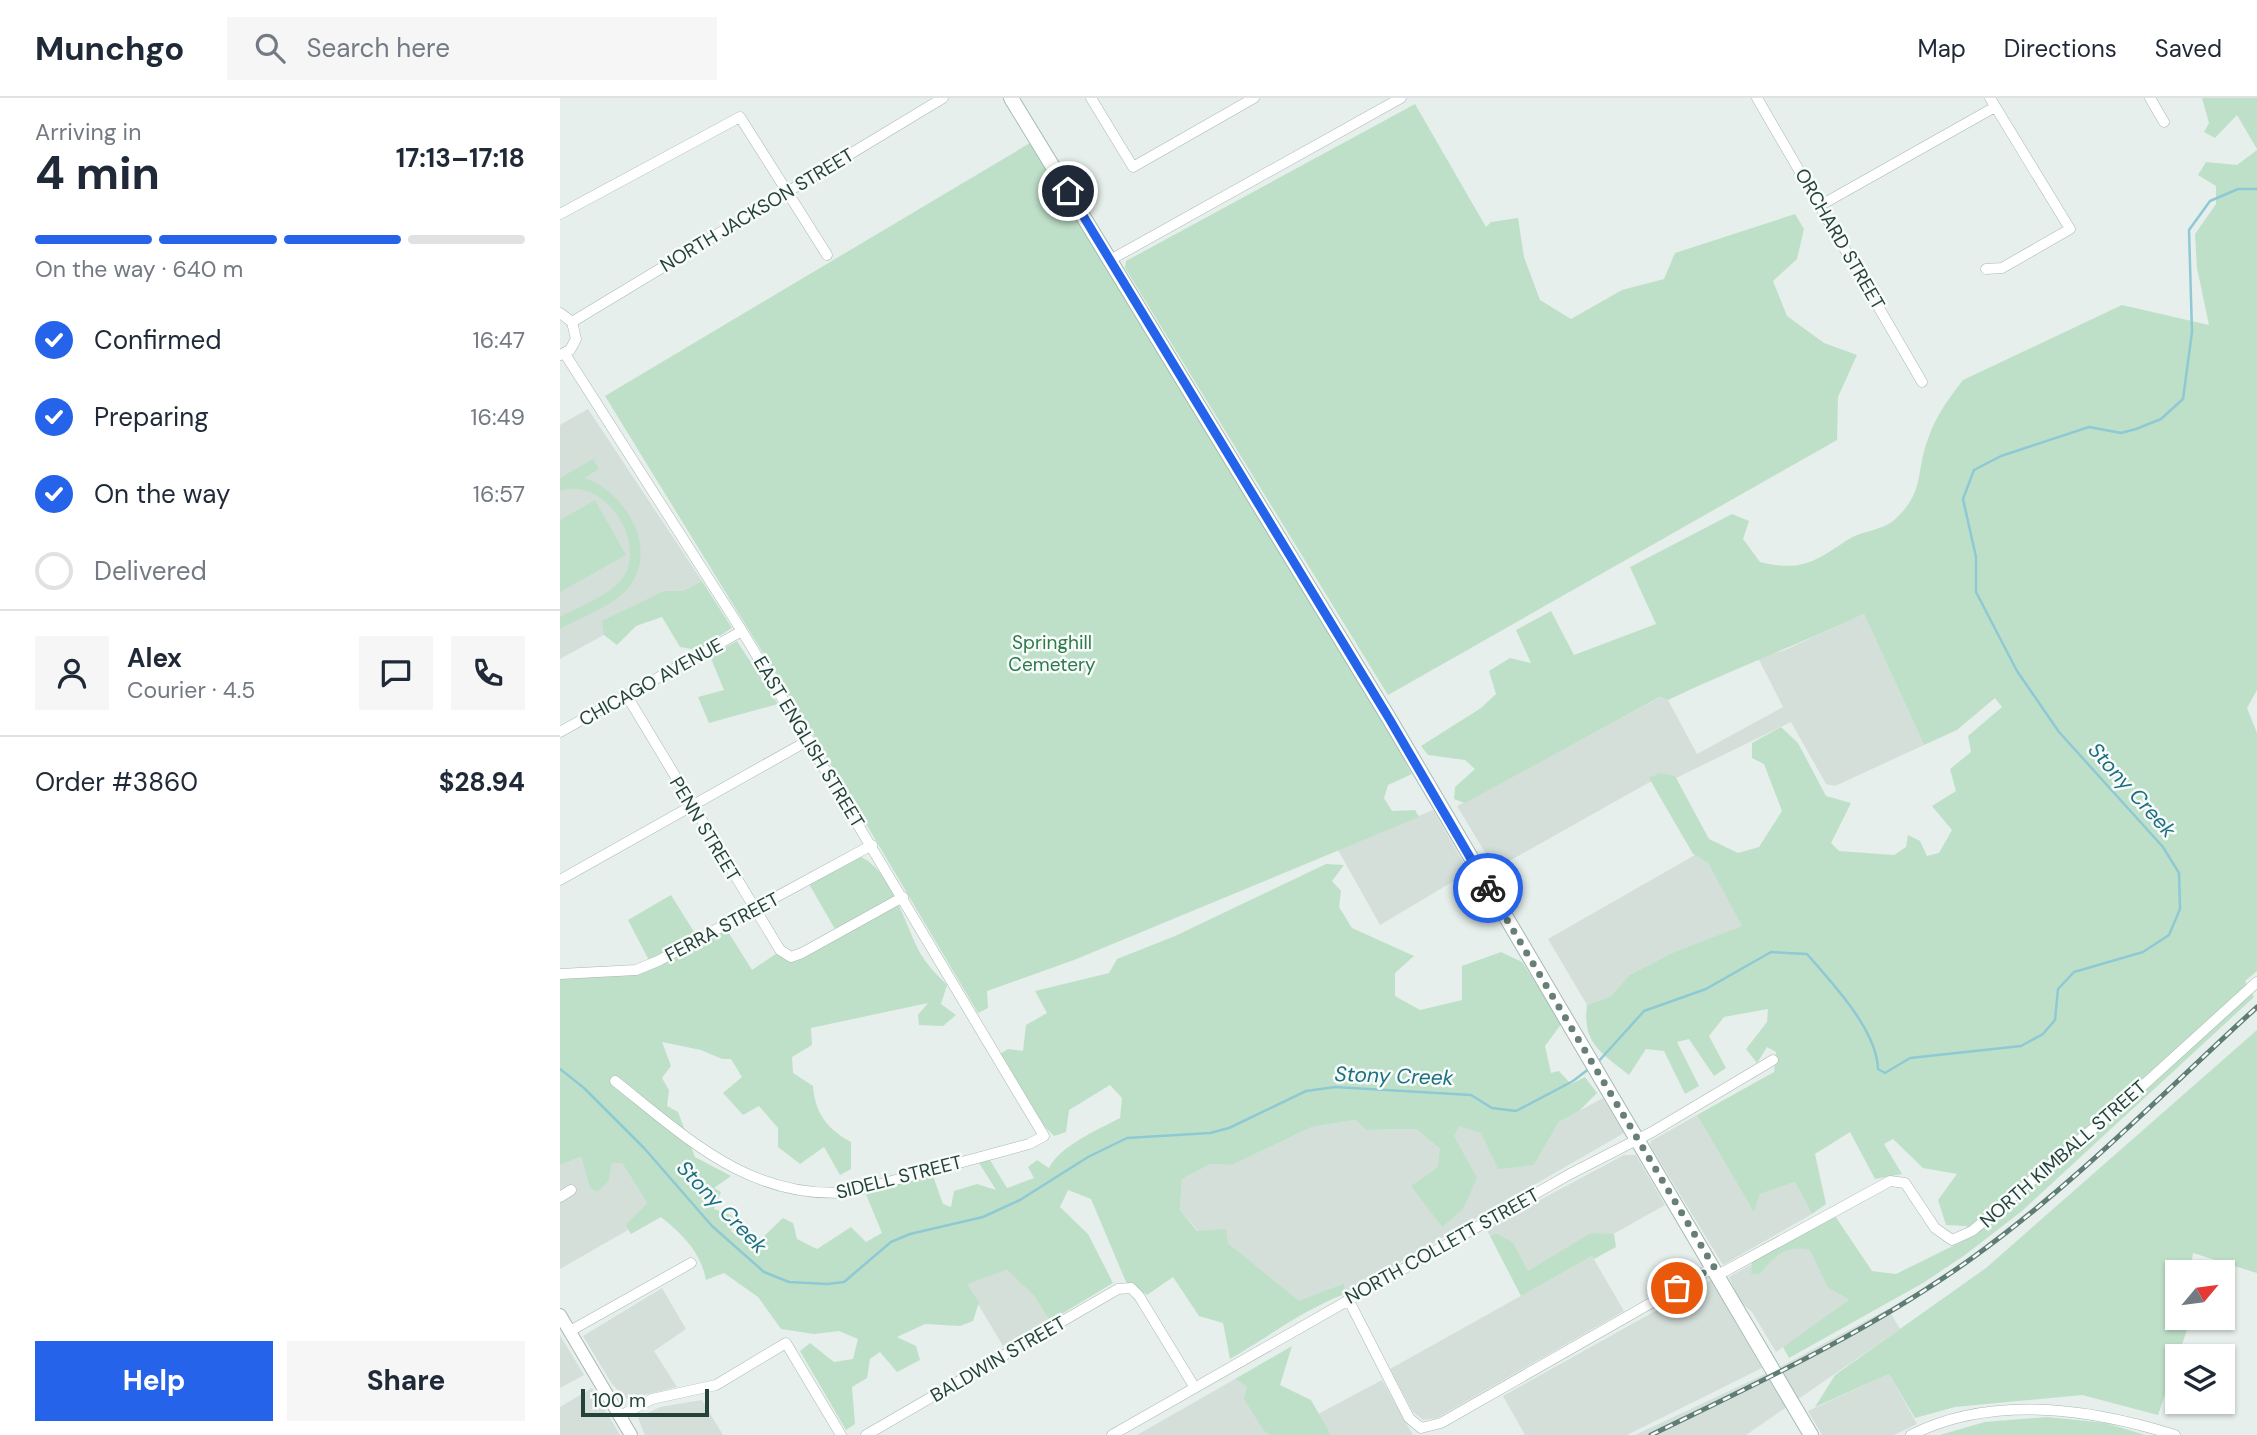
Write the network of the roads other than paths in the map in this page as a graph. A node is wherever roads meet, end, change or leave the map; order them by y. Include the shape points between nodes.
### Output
1 (943, 98) edge
2 (1011, 98) edge
3 (1091, 98) edge
4 (1254, 98) edge
5 (1401, 98) edge
6 (1757, 98) edge
7 (2150, 98) edge
8 (1992, 102) edge
9 (2164, 122) dead end
10 (789, 190) junction
11 (1821, 205) junction
12 (560, 214) edge
13 (827, 255) dead end
14 (1110, 260) junction
15 (1986, 269) dead end
16 (560, 313) edge
17 (572, 322) junction
18 (563, 355) edge
19 (1922, 382) dead end
20 (742, 631) junction
21 (627, 696) junction
22 (560, 732) edge
23 (809, 740) junction
24 (691, 807) junction
25 (872, 845) junction
26 (560, 880) edge
27 (903, 897) junction
28 (755, 911) junction
29 (560, 974) edge
30 (2257, 982) edge
31 (1773, 1060) dead end
32 (615, 1081) dead end
33 (1044, 1136) joint
34 (1638, 1139) junction
35 (571, 1190) dead end
36 (560, 1197) edge
37 (691, 1263) dead end
38 (1716, 1271) junction
39 (1348, 1299) junction
40 (560, 1315) edge
41 (570, 1331) junction
42 (1195, 1388) junction
43 (620, 1416) junction
44 (631, 1435) edge
45 (841, 1435) edge
46 (866, 1435) edge
47 (1112, 1435) edge
48 (1811, 1435) edge
49 (1910, 1435) edge
50 (2175, 1435) edge

1 - 10 street, NORTH JACKSON STREET
2 - 14 main road
3 - 4 street via 1133,167
5 - 14 street
6 - 11 street, ORCHARD STREET
7 - 9 street
8 - 11 street
8 - 15 street via 2070,229 2002,268
10 - 12 street via 740,117
10 - 13 street
10 - 17 street, NORTH JACKSON STREET
11 - 19 street, ORCHARD STREET
14 - 34 main road
16 - 17 street
17 - 18 street via 576,339
18 - 20 street, EAST ENGLISH STREET
20 - 21 street, CHICAGO AVENUE
20 - 23 street, EAST ENGLISH STREET
21 - 22 street, CHICAGO AVENUE
21 - 24 street, PENN STREET
23 - 24 street
23 - 25 street, EAST ENGLISH STREET
24 - 26 street
24 - 28 street, PENN STREET
25 - 27 street, EAST ENGLISH STREET
25 - 28 street, FERRA STREET
27 - 28 street, PENN STREET via 791,957 780,950
27 - 33 street, EAST ENGLISH STREET
28 - 29 street, FERRA STREET via 636,970
30 - 38 street, NORTH KIMBALL STREET via 1972,1231 1952,1240 1941,1235 1905,1183 1891,1181
31 - 34 street, NORTH COLLETT STREET
32 - 33 street, SIDELL STREET via 733,1170 826,1194 850,1192
34 - 38 main road
34 - 39 street, NORTH COLLETT STREET
35 - 36 street
37 - 41 street
38 - 39 street, NORTH KIMBALL STREET via 1441,1423 1421,1428 1409,1418
38 - 48 main road
39 - 42 street, NORTH COLLETT STREET
40 - 41 street
41 - 43 street
42 - 46 street, BALDWIN STREET via 1139,1296 1130,1288 1118,1289
42 - 47 street, NORTH COLLETT STREET
43 - 44 street
43 - 45 street via 652,1399 716,1385 786,1343
49 - 50 street via 1955,1420 2021,1409 2088,1412

